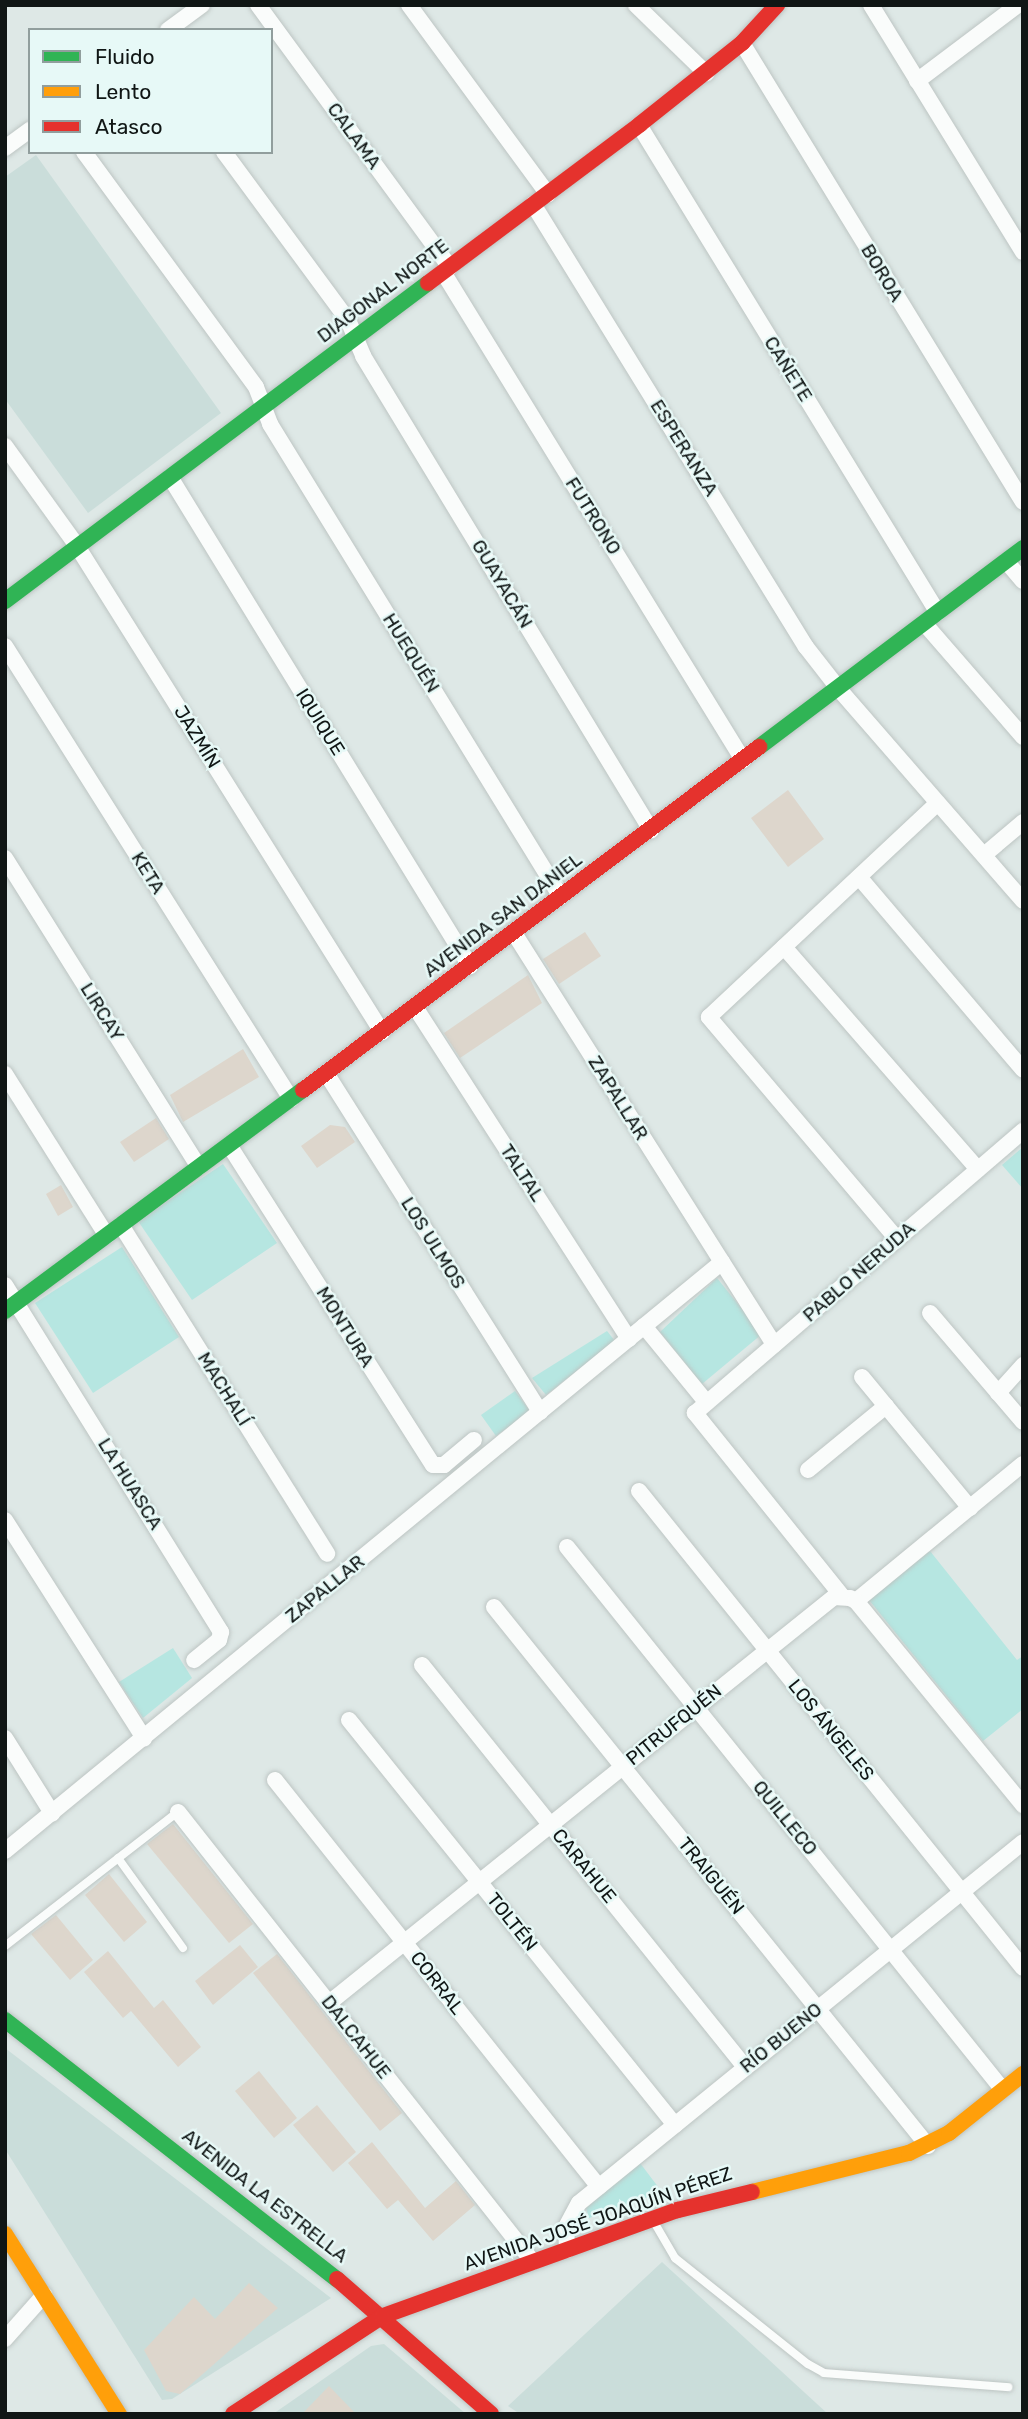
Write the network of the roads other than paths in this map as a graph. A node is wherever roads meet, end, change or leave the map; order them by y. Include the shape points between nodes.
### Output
1 (202, 5) edge
2 (258, 5) edge
3 (409, 5) edge
4 (636, 5) edge
5 (777, 5) edge
6 (871, 5) edge
7 (1018, 5) edge
8 (171, 28) edge
9 (742, 43) junction
10 (706, 73) junction
11 (917, 81) junction
12 (639, 125) junction
13 (28, 131) edge
14 (5, 148) edge
15 (85, 154) edge
16 (225, 154) edge
17 (548, 194) junction
18 (533, 204) junction
19 (1023, 252) edge
20 (446, 270) junction
21 (355, 338) junction
22 (263, 407) junction
23 (5, 446) edge
24 (170, 477) junction
25 (1023, 502) edge
26 (77, 546) junction
27 (1023, 548) edge
28 (1006, 561) junction
29 (1023, 581) edge
30 (5, 601) edge
31 (938, 612) junction
32 (924, 623) junction
33 (5, 646) edge
34 (838, 688) junction
35 (1023, 737) edge
36 (743, 760) junction
37 (938, 803) junction
38 (1023, 822) edge
39 (651, 830) junction
40 (984, 855) junction
41 (5, 858) edge
42 (859, 877) junction
43 (561, 897) junction
44 (1023, 901) edge
45 (514, 933) junction
46 (784, 947) junction
47 (470, 966) junction
48 (415, 1007) junction
49 (382, 1032) junction
50 (1023, 1070) edge
51 (326, 1073) junction
52 (5, 1074) edge
53 (291, 1099) junction
54 (1023, 1130) edge
55 (229, 1145) junction
56 (199, 1167) junction
57 (978, 1169) junction
58 (121, 1225) junction
59 (107, 1236) junction
60 (897, 1239) junction
61 (722, 1262) junction
62 (5, 1284) edge
63 (11, 1307) edge
64 (930, 1313) dead end
65 (644, 1326) junction
66 (629, 1339) junction
67 (774, 1345) junction
68 (1023, 1365) edge
69 (862, 1377) dead end
70 (998, 1393) junction
71 (886, 1406) junction
72 (701, 1408) junction
73 (540, 1412) junction
74 (1023, 1422) edge
75 (474, 1440) dead end
76 (1023, 1464) edge
77 (808, 1470) dead end
78 (639, 1491) dead end
79 (970, 1508) junction
80 (5, 1520) edge
81 (567, 1547) dead end
82 (327, 1554) dead end
83 (849, 1599) junction
84 (494, 1607) dead end
85 (767, 1650) junction
86 (194, 1660) dead end
87 (422, 1665) dead end
88 (695, 1707) junction
89 (349, 1720) dead end
90 (5, 1738) edge
91 (144, 1738) junction
92 (622, 1766) junction
93 (275, 1780) dead end
94 (1023, 1805) edge
95 (178, 1812) joint
96 (52, 1813) junction
97 (550, 1825) junction
98 (1023, 1842) edge
99 (5, 1852) edge
100 (118, 1858) junction
101 (479, 1882) junction
102 (961, 1892) junction
103 (405, 1942) junction
104 (5, 1946) edge
105 (183, 1948) dead end
106 (890, 1950) junction
107 (1023, 1968) edge
108 (329, 2003) junction
109 (818, 2009) junction
110 (5, 2020) edge
111 (746, 2067) junction
112 (1023, 2074) edge
113 (1003, 2090) junction
114 (675, 2125) junction
115 (928, 2146) junction
116 (599, 2187) junction
117 (653, 2219) junction
118 (5, 2234) edge
119 (567, 2249) junction
120 (533, 2262) junction
121 (44, 2295) junction
122 (383, 2316) junction
123 (5, 2339) edge
124 (1009, 2387) dead end
125 (119, 2414) edge
126 (233, 2414) edge
127 (491, 2414) edge

1 - 8 street
2 - 20 street, CALAMA
3 - 17 street
4 - 10 street
5 - 9 street, DIAGONAL NORTE
6 - 11 street
7 - 11 street
9 - 10 street, DIAGONAL NORTE
9 - 25 street, BOROA
10 - 12 street, DIAGONAL NORTE
11 - 19 street
12 - 17 street, DIAGONAL NORTE
12 - 31 street, CAÑETE
13 - 14 street
15 - 22 street, HUEQUÉN via 256,387
16 - 21 street, GUAYACÁN via 348,320
17 - 18 street, DIAGONAL NORTE
18 - 20 street, DIAGONAL NORTE
18 - 34 street, ESPERANZA via 806,647
20 - 21 street, DIAGONAL NORTE
20 - 36 street, FUTRONO
21 - 22 street, DIAGONAL NORTE
21 - 39 street, GUAYACÁN
22 - 24 street, DIAGONAL NORTE
22 - 43 street, HUEQUÉN
23 - 26 street, JAZMÍN
24 - 26 street, DIAGONAL NORTE
24 - 47 street, IQUIQUE
26 - 30 street, DIAGONAL NORTE
26 - 49 street, JAZMÍN
27 - 28 street, AVENIDA SAN DANIEL
28 - 29 street
28 - 31 street, AVENIDA SAN DANIEL
31 - 32 street, AVENIDA SAN DANIEL
32 - 34 street, AVENIDA SAN DANIEL
32 - 35 street
33 - 53 street, KETA
34 - 36 street, AVENIDA SAN DANIEL
34 - 37 street, ESPERANZA
36 - 39 street, AVENIDA SAN DANIEL
37 - 40 street, ESPERANZA
37 - 42 street
38 - 40 street
39 - 43 street, AVENIDA SAN DANIEL
40 - 44 street, ESPERANZA
41 - 56 street, LIRCAY
42 - 46 street
42 - 50 street
43 - 45 street, AVENIDA SAN DANIEL
45 - 47 street, AVENIDA SAN DANIEL
45 - 61 street, ZAPALLAR
46 - 57 street
46 - 60 street via 709,1017
47 - 48 street, AVENIDA SAN DANIEL
48 - 49 street, AVENIDA SAN DANIEL
48 - 66 street, TALTAL
49 - 51 street, AVENIDA SAN DANIEL
51 - 53 street, AVENIDA SAN DANIEL
51 - 73 street, LOS ULMOS
52 - 59 street
53 - 55 street, AVENIDA SAN DANIEL
54 - 57 street, PABLO NERUDA
55 - 56 street, AVENIDA SAN DANIEL
55 - 75 street, MONTURA via 433,1465 444,1465
56 - 58 street, AVENIDA SAN DANIEL
57 - 60 street, PABLO NERUDA
58 - 59 street, AVENIDA SAN DANIEL
58 - 82 street, MACHALÍ
59 - 63 street, AVENIDA SAN DANIEL
60 - 67 street, PABLO NERUDA
61 - 65 street, ZAPALLAR
61 - 67 street, ZAPALLAR
62 - 63 street
63 - 86 street, LA HUASCA via 221,1632 219,1640
64 - 70 street
65 - 66 street, ZAPALLAR
65 - 72 street
66 - 73 street, ZAPALLAR
67 - 72 street, PABLO NERUDA
68 - 70 street
69 - 71 street
70 - 74 street
71 - 77 street
71 - 79 street
72 - 83 street
73 - 91 street, ZAPALLAR
76 - 79 street, PITRUFQUÉN
78 - 85 street, LOS ÁNGELES
79 - 83 street, PITRUFQUÉN
80 - 91 street
81 - 88 street, QUILLECO
83 - 85 street, PITRUFQUÉN via 827,1601
83 - 94 street
84 - 92 street, TRAIGUÉN
85 - 88 street, PITRUFQUÉN
85 - 102 street, LOS ÁNGELES
87 - 97 street, CARAHUE
88 - 92 street, PITRUFQUÉN
88 - 106 street, QUILLECO
89 - 101 street, TOLTÉN
90 - 96 street
91 - 96 street, ZAPALLAR
92 - 97 street, PITRUFQUÉN
92 - 109 street, TRAIGUÉN
93 - 103 street, CORRAL
95 - 100 lane
95 - 108 street, DALCAHUE
96 - 99 street, ZAPALLAR
97 - 101 street, PITRUFQUÉN
97 - 111 street, CARAHUE
98 - 102 street, RÍO BUENO
100 - 104 lane
100 - 105 lane
101 - 103 street, PITRUFQUÉN
101 - 114 street, TOLTÉN
102 - 106 street, RÍO BUENO
102 - 107 street, LOS ÁNGELES
103 - 108 street, PITRUFQUÉN
103 - 116 street, CORRAL
106 - 109 street, RÍO BUENO
106 - 113 street, QUILLECO
108 - 120 street, DALCAHUE
109 - 111 street, RÍO BUENO
109 - 115 street, TRAIGUÉN
110 - 122 street, AVENIDA LA ESTRELLA
111 - 114 street, RÍO BUENO
112 - 113 street, AVENIDA JOSÉ JOAQUÍN PÉREZ
113 - 115 street, AVENIDA JOSÉ JOAQUÍN PÉREZ
114 - 116 street, RÍO BUENO
115 - 117 street, AVENIDA JOSÉ JOAQUÍN PÉREZ via 722,2197
116 - 119 street, RÍO BUENO via 570,2216
117 - 119 street, AVENIDA JOSÉ JOAQUÍN PÉREZ
117 - 124 lane via 675,2258 824,2374
118 - 121 street
119 - 120 street, AVENIDA JOSÉ JOAQUÍN PÉREZ
120 - 122 street, AVENIDA JOSÉ JOAQUÍN PÉREZ
121 - 123 street
121 - 125 street
122 - 126 street, AVENIDA JOSÉ JOAQUÍN PÉREZ
122 - 127 street, AVENIDA LA ESTRELLA

